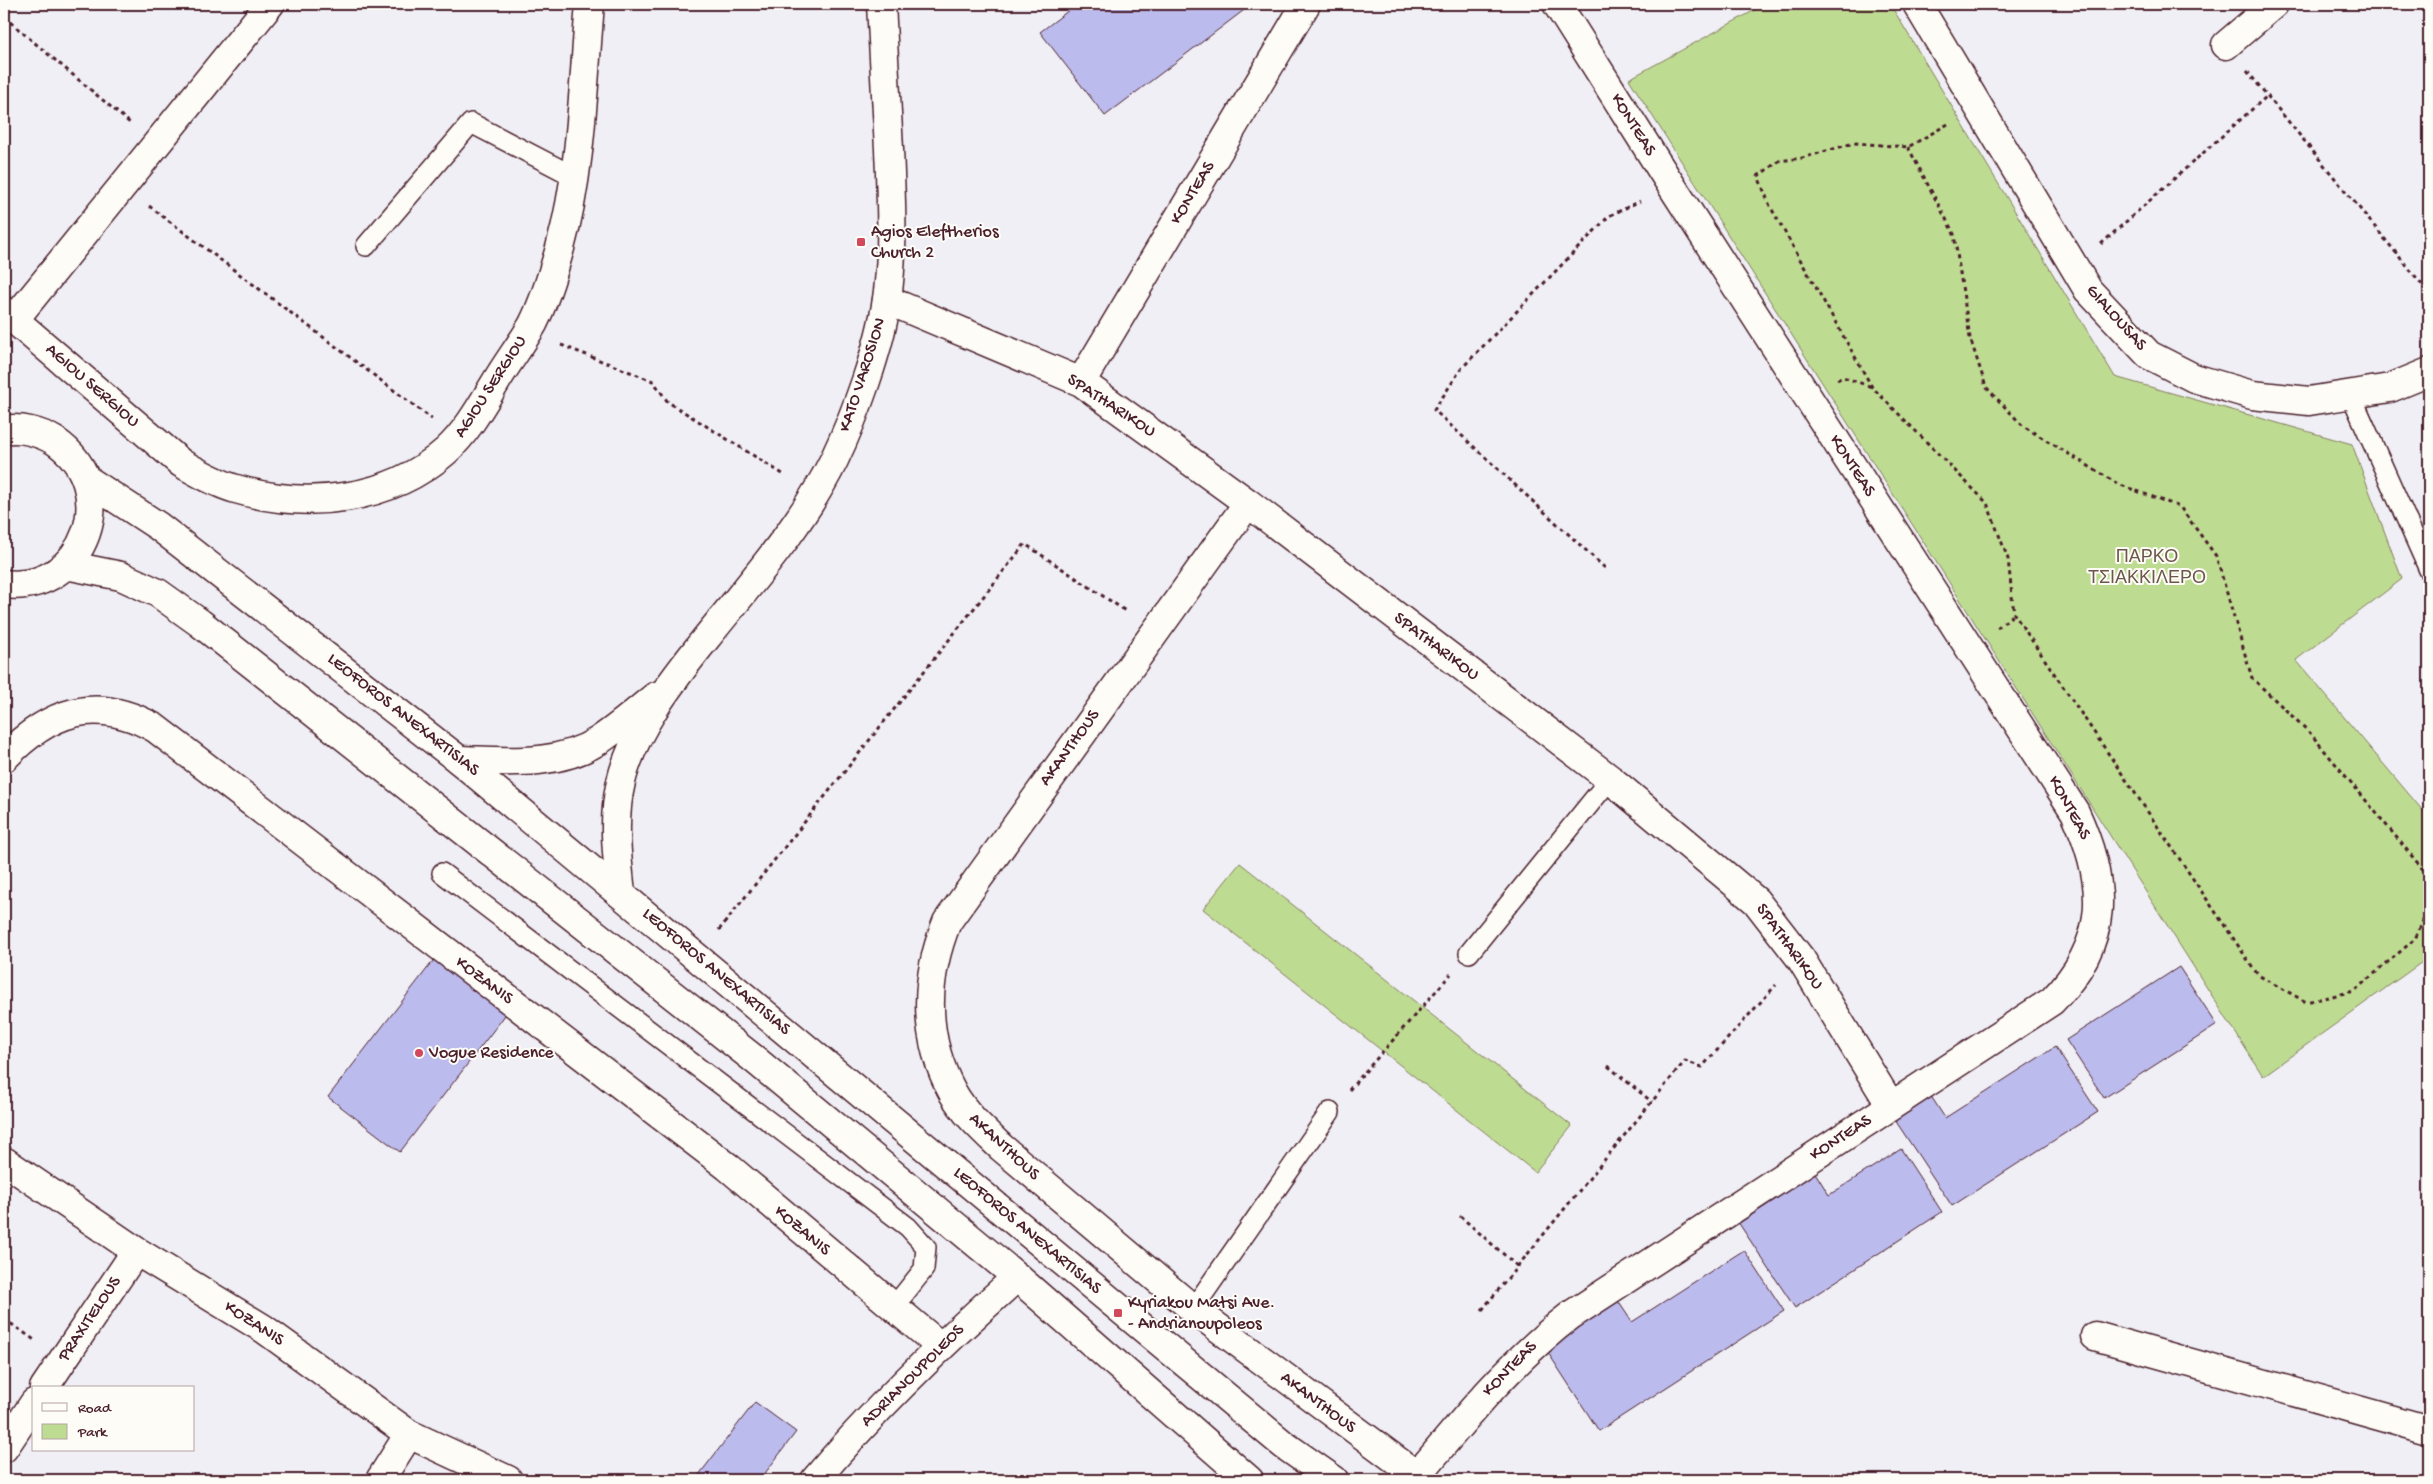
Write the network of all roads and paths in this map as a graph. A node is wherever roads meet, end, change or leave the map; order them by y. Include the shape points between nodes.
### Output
1 (9, 4) edge
2 (270, 4) edge
3 (590, 4) edge
4 (881, 4) edge
5 (1306, 4) edge
6 (1557, 4) edge
7 (1917, 4) edge
8 (2274, 4) edge
9 (4, 9) edge
10 (4, 17) edge
11 (2226, 45) joint
12 (2267, 96) junction
13 (1979, 107) junction
14 (156, 144) junction
15 (1908, 147) junction
16 (575, 177) junction
17 (122, 186) junction
18 (1672, 186) junction
19 (366, 246) dead end
20 (2074, 268) junction
21 (2429, 293) edge
22 (886, 300) junction
23 (9, 316) edge
24 (527, 332) junction
25 (2429, 372) edge
26 (1081, 382) junction
27 (2351, 394) junction
28 (6, 428) edge
29 (458, 438) junction
30 (86, 479) junction
31 (814, 493) junction
32 (1248, 503) junction
33 (66, 565) junction
34 (1605, 568) dead end
35 (2429, 570) edge
36 (6, 590) edge
37 (1155, 630) junction
38 (665, 689) junction
39 (4, 758) edge
40 (460, 760) junction
41 (1610, 778) junction
42 (442, 873) dead end
43 (621, 893) junction
44 (2429, 907) edge
45 (2424, 917) junction
46 (1469, 953) joint
47 (698, 956) junction
48 (1801, 959) junction
49 (1608, 1066) dead end
50 (1652, 1102) junction
51 (1891, 1106) junction
52 (1330, 1112) joint
53 (4, 1160) edge
54 (1460, 1216) dead end
55 (136, 1251) junction
56 (1517, 1266) junction
57 (1017, 1277) junction
58 (893, 1308) junction
59 (1193, 1309) junction
60 (1482, 1310) dead end
61 (2095, 1336) dead end
62 (940, 1346) junction
63 (45, 1386) edge
64 (32, 1406) edge
65 (2429, 1430) edge
66 (409, 1434) junction
67 (4, 1448) edge
68 (1419, 1479) edge
69 (380, 1480) edge
70 (508, 1480) edge
71 (815, 1480) edge
72 (1249, 1480) edge
73 (1334, 1480) edge

1 - 9 path
2 - 14 street, AGIOU SERGIOU
3 - 16 street, AGIOU SERGIOU
4 - 22 street, KATO VAROSION via 891,194
5 - 26 street, KONTEAS
6 - 18 street, KONTEAS
7 - 13 street, GIALOUSAS
8 - 11 street
10 - 14 path
11 - 12 path
12 - 20 path
12 - 21 path
13 - 15 path
13 - 20 street, GIALOUSAS
14 - 17 street, AGIOU SERGIOU
15 - 45 path via 1954,234 1970,338 1986,387 2023,426 2118,484 2180,507 2216,556 2252,678 2310,733 2426,873
15 - 45 path via 1854,143 1779,161 1758,176 1770,206 1872,387 1987,503 2008,558 2014,614 2258,974 2306,1002 2354,991 2415,939
16 - 19 lane via 470,123
16 - 24 street, AGIOU SERGIOU via 560,247
17 - 23 street, AGIOU SERGIOU
17 - 29 path
18 - 34 path via 1609,216 1461,369 1434,410
18 - 51 street, KONTEAS via 2075,812 2096,867 2099,896 2095,926 2087,954 2072,981 2052,1002
20 - 27 street, GIALOUSAS via 2088,290 2149,355 2194,378 2261,396 2309,401
22 - 26 street, SPATHARIKOU
22 - 31 street, KATO VAROSION via 856,407 833,461
23 - 29 street, AGIOU SERGIOU via 181,463 237,489 308,500 346,498 375,491 425,467
24 - 29 street, AGIOU SERGIOU
24 - 31 path via 653,382 668,402
25 - 27 street, GIALOUSAS via 2390,388
26 - 32 street, SPATHARIKOU
27 - 35 lane
28 - 30 street via 29,430 48,437 70,455
30 - 33 street via 91,497 91,516 82,542
30 - 40 street, LEOFOROS ANEXARTISIAS via 158,526
31 - 38 street, KATO VAROSION via 774,552
32 - 37 street, AKANTHOUS
32 - 41 street, SPATHARIKOU
33 - 36 street via 50,576
33 - 57 street via 121,576 158,593 200,623 754,1059
37 - 47 path via 1025,544
37 - 59 street, AKANTHOUS via 947,922 936,948 929,1002 943,1070 966,1111 1002,1148
38 - 40 street, KATO VAROSION via 597,741 561,756 518,762
38 - 43 street, KATO VAROSION via 636,742 621,782 615,830
39 - 58 street, KOZANIS via 36,728 79,712 100,710 120,714 154,728 728,1167
40 - 43 street, LEOFOROS ANEXARTISIAS
41 - 46 lane
41 - 48 street, SPATHARIKOU via 1756,900
42 - 58 lane via 908,1227 926,1247 924,1269
43 - 47 street, LEOFOROS ANEXARTISIAS
44 - 45 path
46 - 52 path
47 - 73 street, LEOFOROS ANEXARTISIAS via 1284,1445
48 - 50 path via 1702,1067 1685,1061
48 - 51 street, SPATHARIKOU
49 - 50 path
50 - 56 path
51 - 68 street, KONTEAS via 1542,1336 1484,1397
52 - 59 lane
53 - 55 street, KOZANIS
54 - 56 path
55 - 63 street, PRAXITELOUS
55 - 66 street, KOZANIS via 264,1329
56 - 60 path
57 - 62 street, ADRIANOUPOLEOS
57 - 72 street
58 - 62 street, KOZANIS
59 - 68 street, AKANTHOUS
61 - 65 street
62 - 71 street, ADRIANOUPOLEOS via 884,1401
64 - 67 street
66 - 69 street
66 - 70 street, KOZANIS

